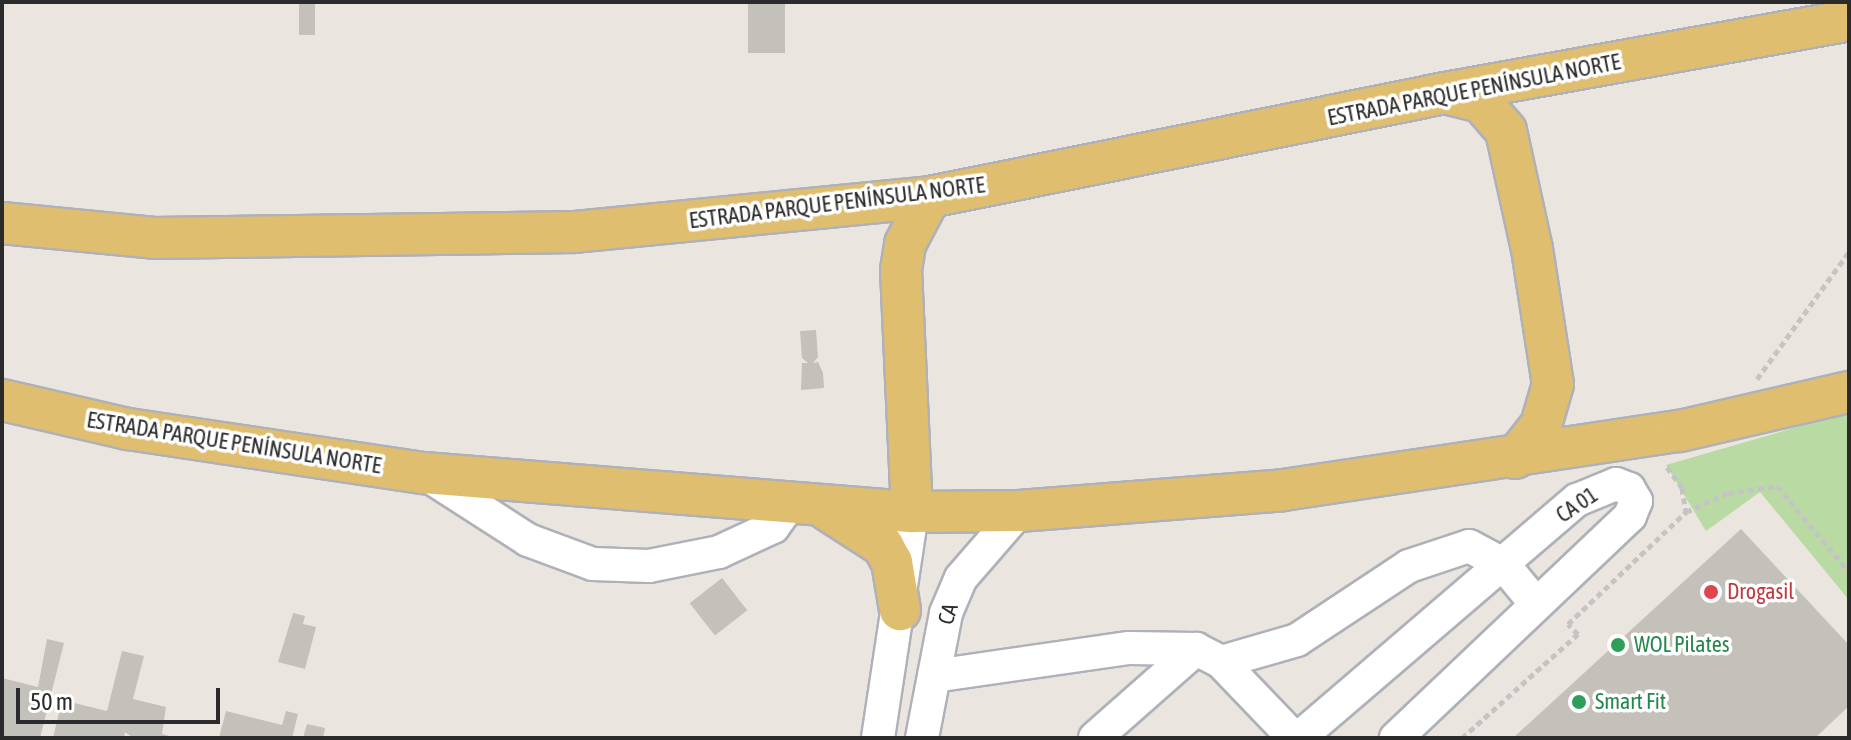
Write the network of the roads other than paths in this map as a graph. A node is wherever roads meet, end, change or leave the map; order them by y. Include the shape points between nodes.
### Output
1 (1849, 20) edge
2 (1445, 93) junction
3 (930, 197) junction
4 (2, 223) edge
5 (1849, 392) edge
6 (2, 400) edge
7 (1515, 458) junction
8 (424, 473) junction
9 (805, 505) junction
10 (1019, 511) junction
11 (912, 512) junction
12 (1503, 564) junction
13 (1536, 604) junction
14 (900, 610) junction
15 (1208, 656) junction
16 (934, 676) junction
17 (878, 738) edge
18 (922, 738) edge
19 (1095, 738) edge
20 (1296, 738) edge
21 (1396, 738) edge

1 - 2 main road, ESTRADA PARQUE PENÍNSULA NORTE
2 - 3 main road, ESTRADA PARQUE PENÍNSULA NORTE
2 - 7 main road via 1481,102 1506,131 1532,249 1553,384 1541,425
3 - 4 main road, ESTRADA PARQUE PENÍNSULA NORTE via 575,232 154,238
3 - 11 main road via 905,244 901,270
5 - 7 main road, ESTRADA PARQUE PENÍNSULA NORTE via 1729,420
6 - 8 main road, ESTRADA PARQUE PENÍNSULA NORTE via 128,429
7 - 10 main road, ESTRADA PARQUE PENÍNSULA NORTE via 1283,490
8 - 9 main road, ESTRADA PARQUE PENÍNSULA NORTE
8 - 9 street via 528,540 593,564 649,566 719,552
9 - 11 main road, ESTRADA PARQUE PENÍNSULA NORTE
9 - 14 main road via 883,546 892,562
10 - 11 main road, ESTRADA PARQUE PENÍNSULA NORTE
10 - 16 street, CA via 961,578 946,613
11 - 14 street
12 - 13 street
12 - 13 street, CA 01 via 1577,500 1616,484 1629,489 1636,501 1630,516
12 - 15 street via 1469,546 1433,556 1359,594 1297,640
12 - 20 street, CA 01
13 - 21 street, CA 01
14 - 17 street
15 - 16 street via 1129,648
15 - 19 street
15 - 20 street, CA 01
16 - 18 street, CA

